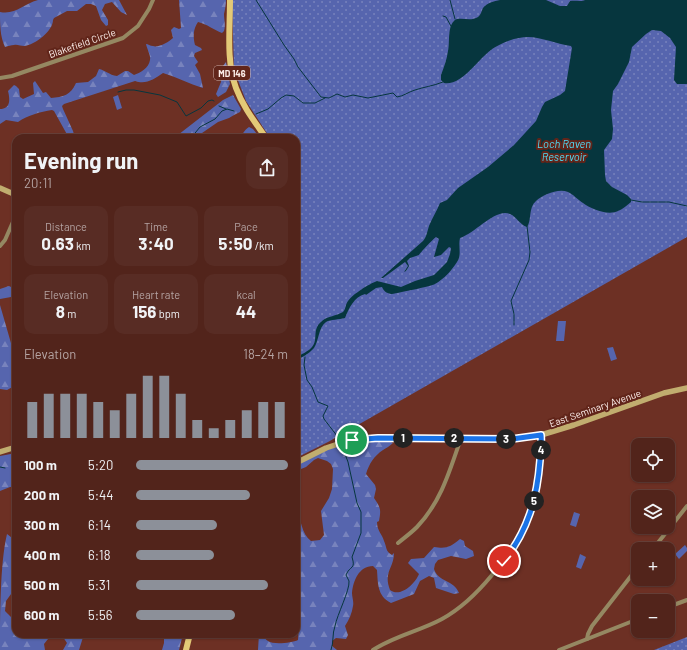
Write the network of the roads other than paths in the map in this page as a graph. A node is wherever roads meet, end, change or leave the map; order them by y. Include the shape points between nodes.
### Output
1 (153, 0) edge
2 (230, 0) edge
3 (0, 78) edge
4 (263, 134) edge
5 (0, 188) edge
6 (12, 193) edge
7 (12, 224) edge
8 (0, 246) edge
9 (687, 388) edge
10 (541, 435) junction
11 (461, 438) junction
12 (12, 448) edge
13 (0, 452) edge
14 (300, 461) edge
15 (687, 506) edge
16 (659, 542) edge
17 (398, 543) dead end
18 (631, 576) edge
19 (687, 600) edge
20 (675, 604) edge
21 (631, 622) edge
22 (189, 638) edge
23 (587, 638) junction
24 (186, 650) edge
25 (373, 650) edge
26 (559, 650) edge

1 - 3 street, Blakefield Circle via 138,26 123,38
2 - 4 main road, MD 146 via 230,60 233,80 245,107
5 - 6 street
7 - 8 street
9 - 10 street, East Seminary Avenue via 664,393
10 - 11 street, East Seminary Avenue via 512,439
10 - 25 street via 534,502 521,535 501,564 478,590 447,616
11 - 14 street, East Seminary Avenue via 357,439 314,453
11 - 17 street via 445,485 432,509
12 - 13 street
15 - 16 street
18 - 23 street via 592,626
19 - 20 street
21 - 23 street
22 - 24 main road
23 - 26 street

